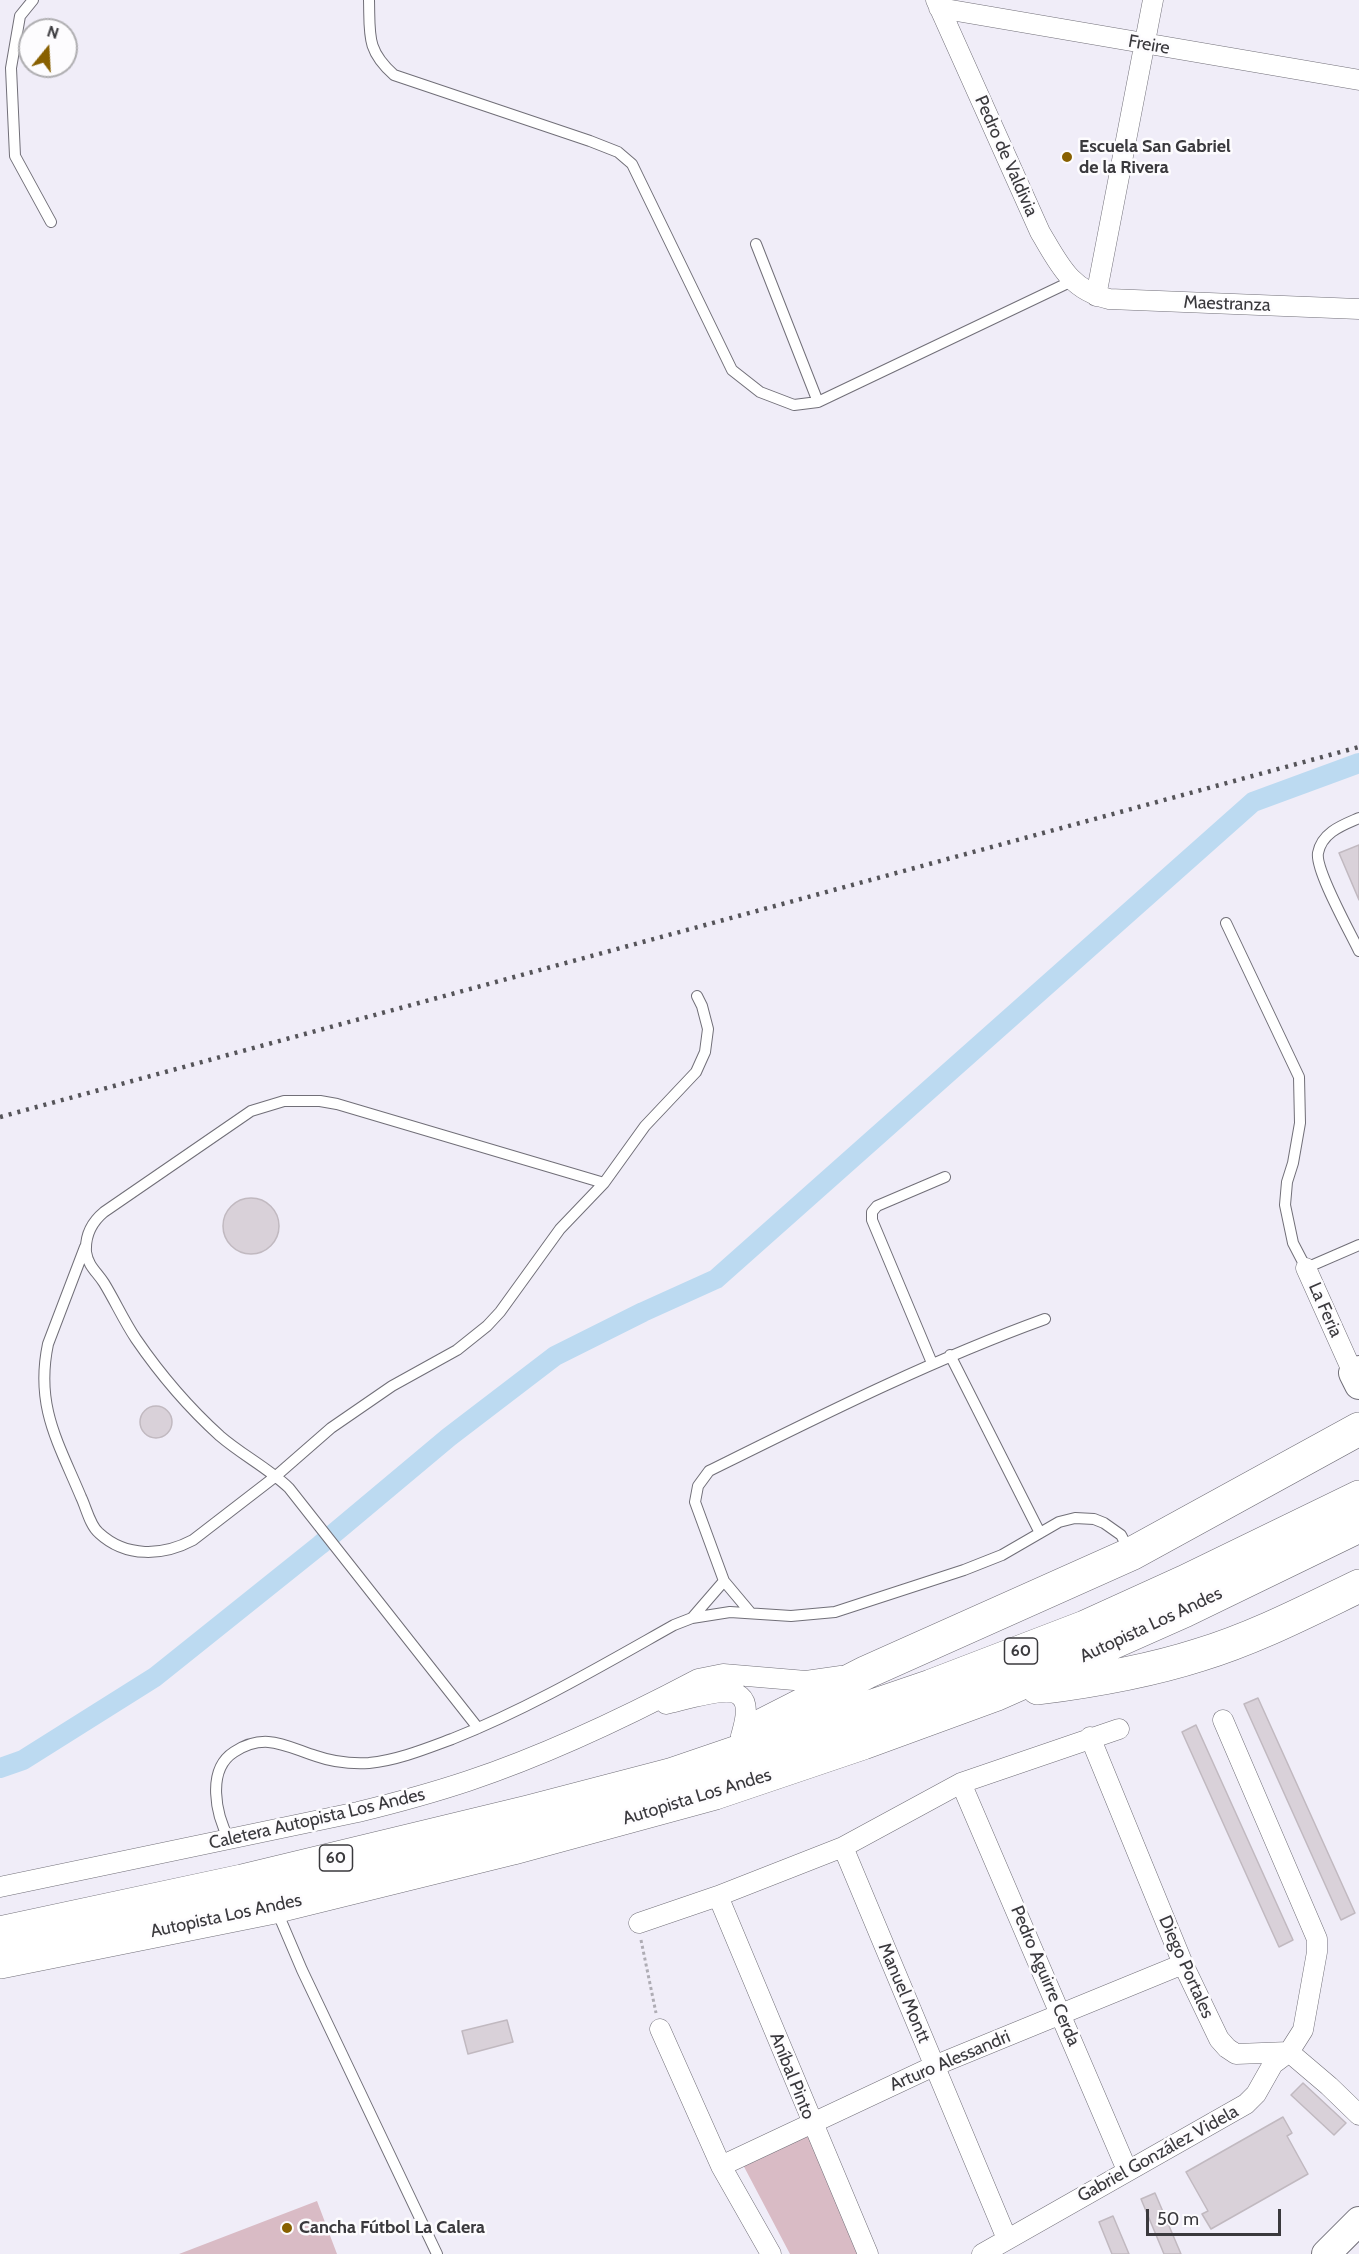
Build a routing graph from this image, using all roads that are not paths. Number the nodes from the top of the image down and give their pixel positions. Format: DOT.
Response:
graph roads {
  1 [pos="33,0"];
  2 [pos="369,0"];
  3 [pos="1153,0"];
  4 [pos="937,4"];
  5 [pos="1145,45"];
  6 [pos="1359,80"];
  7 [pos="51,222"];
  8 [pos="756,244"];
  9 [pos="1072,280"];
  10 [pos="1096,296"];
  11 [pos="1359,309"];
  12 [pos="818,402"];
  13 [pos="1359,818"];
  14 [pos="1226,922"];
  15 [pos="1359,951"];
  16 [pos="697,996"];
  17 [pos="945,1177"];
  18 [pos="604,1183"];
  19 [pos="86,1244"];
  20 [pos="1359,1245"];
  21 [pos="1306,1268"];
  22 [pos="1045,1319"];
  23 [pos="950,1355"];
  24 [pos="932,1363"];
  25 [pos="1357,1376"];
  26 [pos="1359,1429"];
  27 [pos="276,1476"];
  28 [pos="1359,1497"];
  29 [pos="1359,1526"];
  30 [pos="1040,1533"];
  31 [pos="1131,1554"];
  32 [pos="724,1581"];
  33 [pos="1359,1586"];
  34 [pos="750,1612"];
  35 [pos="692,1618"];
  36 [pos="867,1672"];
  37 [pos="997,1694"];
  38 [pos="623,1715"];
  39 [pos="1223,1720"];
  40 [pos="478,1728"];
  41 [pos="1119,1729"];
  42 [pos="741,1736"];
  43 [pos="1090,1737"];
  44 [pos="670,1775"];
  45 [pos="962,1783"];
  46 [pos="229,1839"];
  47 [pos="843,1847"];
  48 [pos="0,1887"];
  49 [pos="718,1896"];
  50 [pos="274,1907"];
  51 [pos="639,1923"];
  52 [pos="0,1933"];
  53 [pos="0,1962"];
  54 [pos="1183,1964"];
  55 [pos="1062,2014"];
  56 [pos="660,2029"];
  57 [pos="1289,2052"];
  58 [pos="934,2066"];
  59 [pos="1359,2115"];
  60 [pos="812,2123"];
  61 [pos="721,2166"];
  62 [pos="1127,2170"];
  63 [pos="1359,2221"];
  64 [pos="1007,2239"];
  65 [pos="437,2254"];
  66 [pos="771,2254"];
  67 [pos="868,2254"];
  68 [pos="982,2254"];
  69 [pos="1326,2254"];
  1 -- 7 [label="lane"];
  2 -- 12 [label="lane"];
  3 -- 5 [label="street"];
  4 -- 5 [label="street, Freire"];
  4 -- 9 [label="street, Pedro de Valdivia"];
  5 -- 6 [label="street, Freire"];
  5 -- 10 [label="street"];
  8 -- 12 [label="lane"];
  9 -- 10 [label="street, Pedro de Valdivia"];
  9 -- 12 [label="lane"];
  10 -- 11 [label="street, Maestranza"];
  13 -- 15 [label="lane"];
  14 -- 21 [label="lane"];
  16 -- 18 [label="lane"];
  17 -- 24 [label="lane"];
  18 -- 19 [label="lane"];
  18 -- 27 [label="lane"];
  19 -- 27 [label="lane"];
  19 -- 27 [label="lane"];
  20 -- 21 [label="lane"];
  21 -- 25 [label="street, La Feria"];
  22 -- 23 [label="lane"];
  23 -- 24 [label="lane"];
  23 -- 30 [label="lane"];
  24 -- 32 [label="lane"];
  26 -- 31 [label="highway"];
  27 -- 40 [label="lane"];
  28 -- 44 [label="highway, Autopista Los Andes / 60"];
  29 -- 37 [label="highway, Autopista Los Andes / 60"];
  30 -- 31 [label="lane"];
  30 -- 34 [label="lane"];
  31 -- 36 [label="highway"];
  32 -- 34 [label="lane"];
  32 -- 35 [label="lane"];
  33 -- 37 [label="highway"];
  34 -- 35 [label="lane"];
  35 -- 40 [label="lane"];
  36 -- 38 [label="street, Caletera Autopista Los Andes"];
  36 -- 42 [label="highway"];
  37 -- 50 [label="highway, Autopista Los Andes / 60"];
  38 -- 42 [label="street, Caletera Autopista Los Andes"];
  38 -- 46 [label="street, Caletera Autopista Los Andes"];
  39 -- 57 [label="street, Gabriel González Videla"];
  40 -- 46 [label="lane"];
  41 -- 43 [label="street"];
  42 -- 44 [label="highway"];
  43 -- 45 [label="street"];
  43 -- 54 [label="street, Diego Portales"];
  44 -- 52 [label="highway, Autopista Los Andes / 60"];
  45 -- 47 [label="street"];
  45 -- 55 [label="street, Pedro Aguirre Cerda"];
  46 -- 48 [label="street, Caletera Autopista Los Andes"];
  47 -- 49 [label="street"];
  47 -- 58 [label="street, Manuel Montt"];
  49 -- 51 [label="street"];
  49 -- 60 [label="street, Aníbal Pinto"];
  50 -- 53 [label="highway, Autopista Los Andes / 60"];
  50 -- 65 [label="lane"];
  54 -- 55 [label="street, Arturo Alessandri"];
  54 -- 57 [label="street, Diego Portales"];
  55 -- 58 [label="street, Arturo Alessandri"];
  55 -- 62 [label="street, Pedro Aguirre Cerda"];
  56 -- 61 [label="street"];
  57 -- 59 [label="street"];
  57 -- 62 [label="street, Gabriel González Videla"];
  58 -- 60 [label="street, Arturo Alessandri"];
  58 -- 64 [label="street, Manuel Montt"];
  60 -- 61 [label="street, Arturo Alessandri"];
  60 -- 67 [label="street, Aníbal Pinto"];
  61 -- 66 [label="street"];
  62 -- 64 [label="street, Gabriel González Videla"];
  63 -- 69 [label="main road"];
  64 -- 68 [label="street, Gabriel González Videla"];
}
